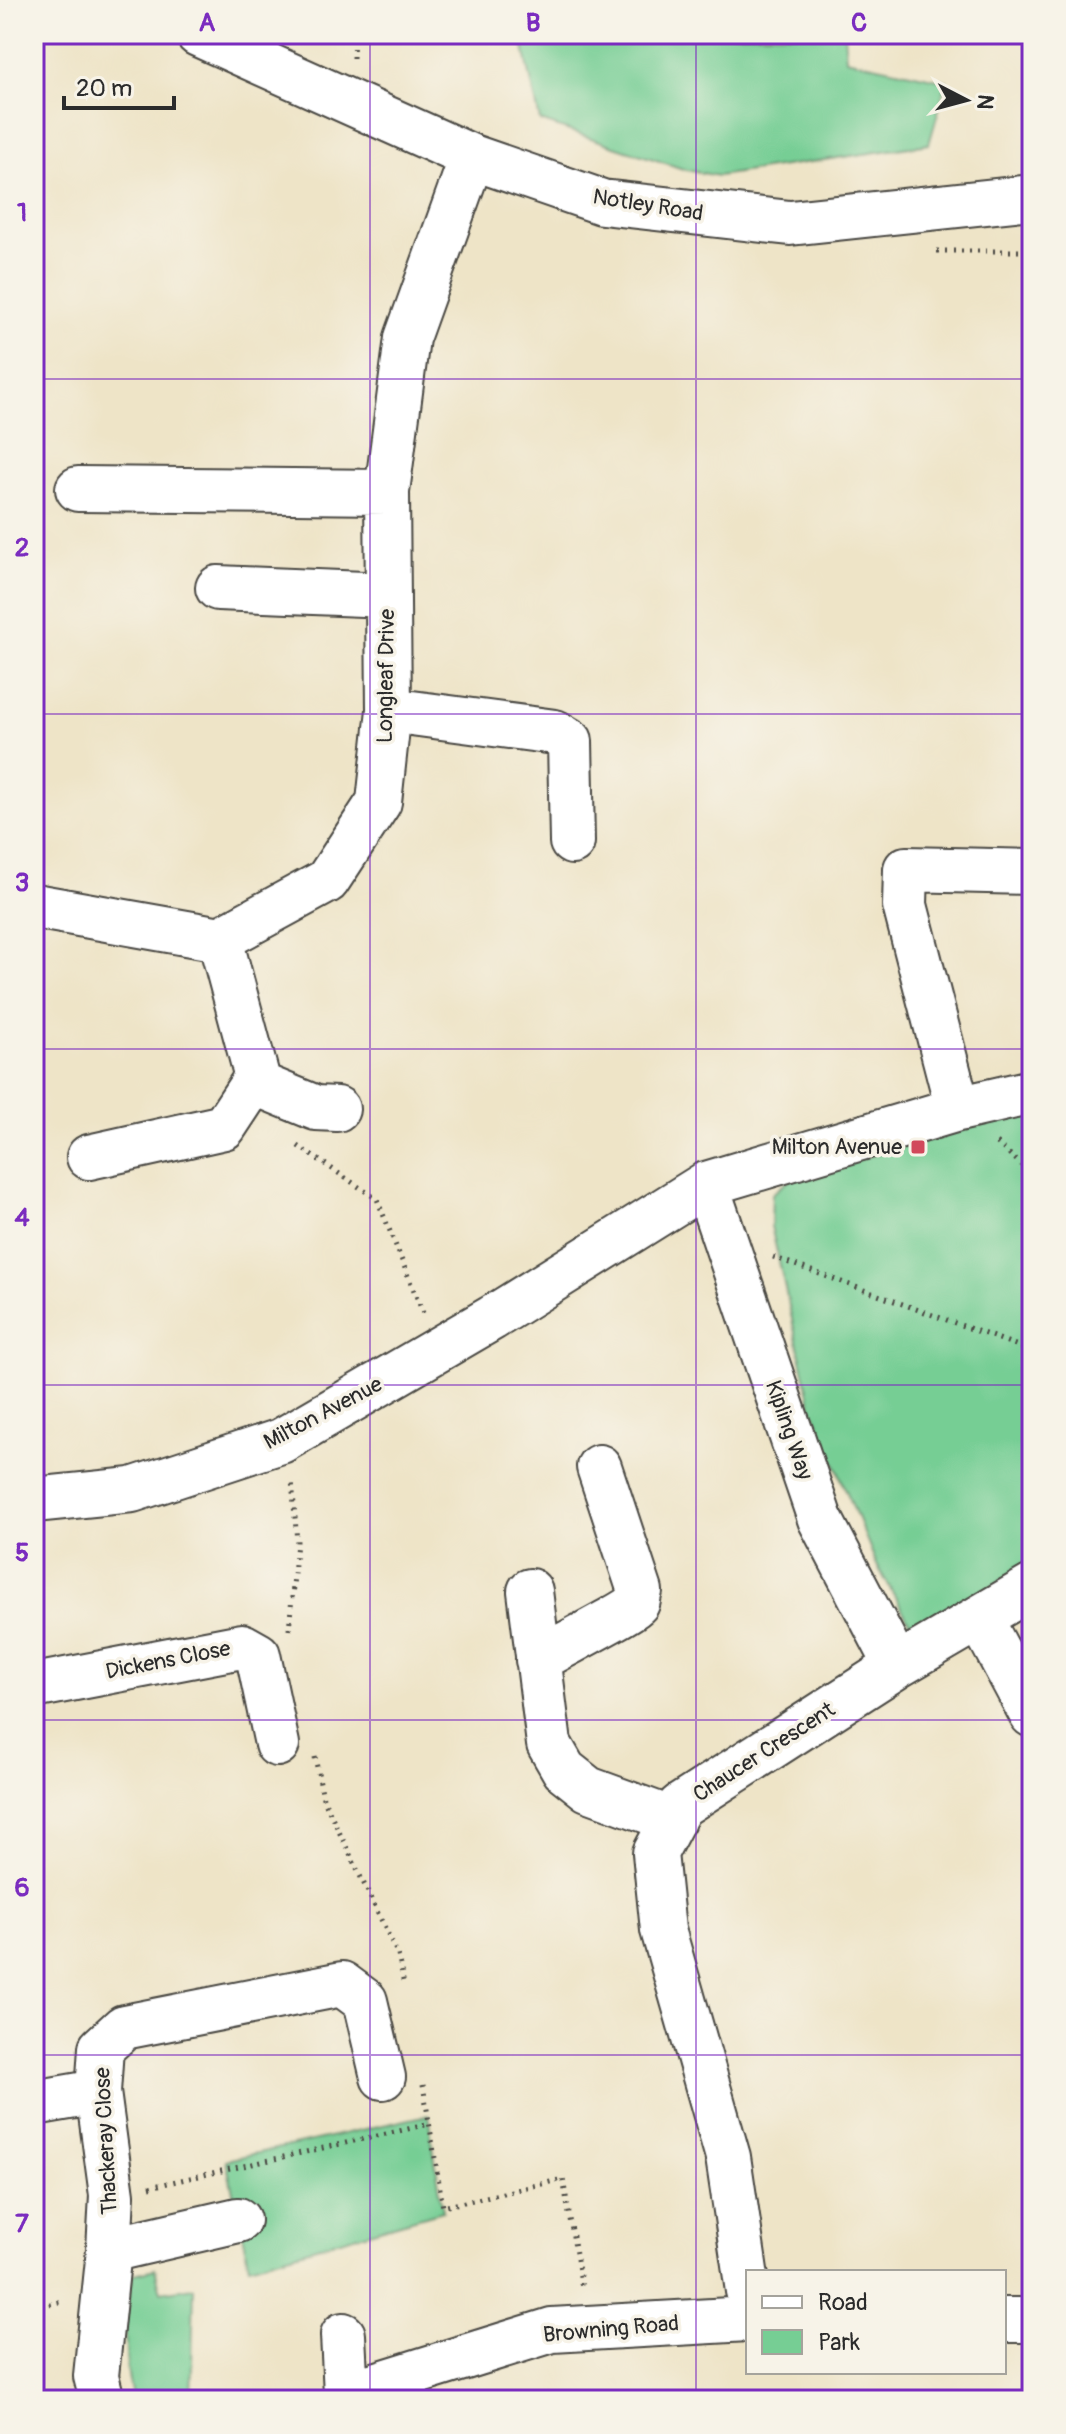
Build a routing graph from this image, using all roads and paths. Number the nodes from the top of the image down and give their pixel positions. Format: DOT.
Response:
graph roads {
  1 [pos="198,34"];
  2 [pos="472,157"];
  3 [pos="1032,197"];
  4 [pos="78,489"];
  5 [pos="387,492"];
  6 [pos="218,588"];
  7 [pos="388,595"];
  8 [pos="389,710"];
  9 [pos="572,842"];
  10 [pos="1032,872"];
  11 [pos="34,906"];
  12 [pos="220,939"];
  13 [pos="253,1082"];
  14 [pos="1032,1092"];
  15 [pos="337,1109"];
  16 [pos="958,1109"];
  17 [pos="288,1140"];
  18 [pos="89,1157"];
  19 [pos="706,1184"];
  20 [pos="725,1239"];
  21 [pos="437,1350"];
  22 [pos="1032,1351"];
  23 [pos="281,1441"];
  24 [pos="599,1467"];
  25 [pos="34,1500"];
  26 [pos="1032,1587"];
  27 [pos="530,1591"];
  28 [pos="980,1618"];
  29 [pos="292,1641"];
  30 [pos="538,1660"];
  31 [pos="897,1666"];
  32 [pos="34,1686"];
  33 [pos="1032,1715"];
  34 [pos="295,1748"];
  35 [pos="673,1820"];
  36 [pos="407,1999"];
  37 [pos="402,2074"];
  38 [pos="98,2092"];
  39 [pos="34,2103"];
  40 [pos="430,2124"];
  41 [pos="112,2195"];
  42 [pos="238,2220"];
  43 [pos="109,2250"];
  44 [pos="746,2278"];
  45 [pos="746,2319"];
  46 [pos="1006,2320"];
  47 [pos="1032,2320"];
  48 [pos="590,2328"];
  49 [pos="343,2335"];
  50 [pos="346,2397"];
  51 [pos="102,2400"];
  1 -- 2 [label="street, Notley Road"];
  2 -- 3 [label="street, Notley Road"];
  2 -- 5 [label="street, Longleaf Drive"];
  4 -- 5 [label="street"];
  5 -- 7 [label="street, Longleaf Drive"];
  6 -- 7 [label="street"];
  7 -- 8 [label="street, Longleaf Drive"];
  8 -- 9 [label="street"];
  8 -- 12 [label="street, Longleaf Drive"];
  10 -- 16 [label="street"];
  11 -- 12 [label="street"];
  12 -- 13 [label="street"];
  13 -- 15 [label="street"];
  13 -- 18 [label="street"];
  14 -- 16 [label="street, Milton Avenue"];
  16 -- 19 [label="street, Milton Avenue"];
  17 -- 21 [label="path"];
  19 -- 20 [label="street, Kipling Way"];
  19 -- 21 [label="street, Milton Avenue"];
  20 -- 22 [label="path"];
  20 -- 31 [label="street, Kipling Way"];
  21 -- 23 [label="street, Milton Avenue"];
  23 -- 25 [label="street, Milton Avenue"];
  23 -- 29 [label="path"];
  24 -- 30 [label="street"];
  26 -- 28 [label="street, Chaucer Crescent"];
  27 -- 30 [label="street"];
  28 -- 31 [label="street, Chaucer Crescent"];
  28 -- 33 [label="street"];
  30 -- 35 [label="street"];
  31 -- 35 [label="street, Chaucer Crescent"];
  32 -- 34 [label="street, Dickens Close"];
  34 -- 36 [label="path"];
  35 -- 44 [label="street, Chaucer Crescent"];
  37 -- 38 [label="street, Thackeray Close"];
  37 -- 40 [label="path"];
  38 -- 39 [label="street"];
  38 -- 41 [label="street, Thackeray Close"];
  40 -- 41 [label="path"];
  40 -- 48 [label="path"];
  41 -- 43 [label="street, Thackeray Close"];
  42 -- 43 [label="street"];
  43 -- 51 [label="street, Thackeray Close"];
  45 -- 48 [label="street, Browning Road"];
  46 -- 47 [label="street"];
  48 -- 50 [label="street, Browning Road"];
  49 -- 50 [label="street"];
}
